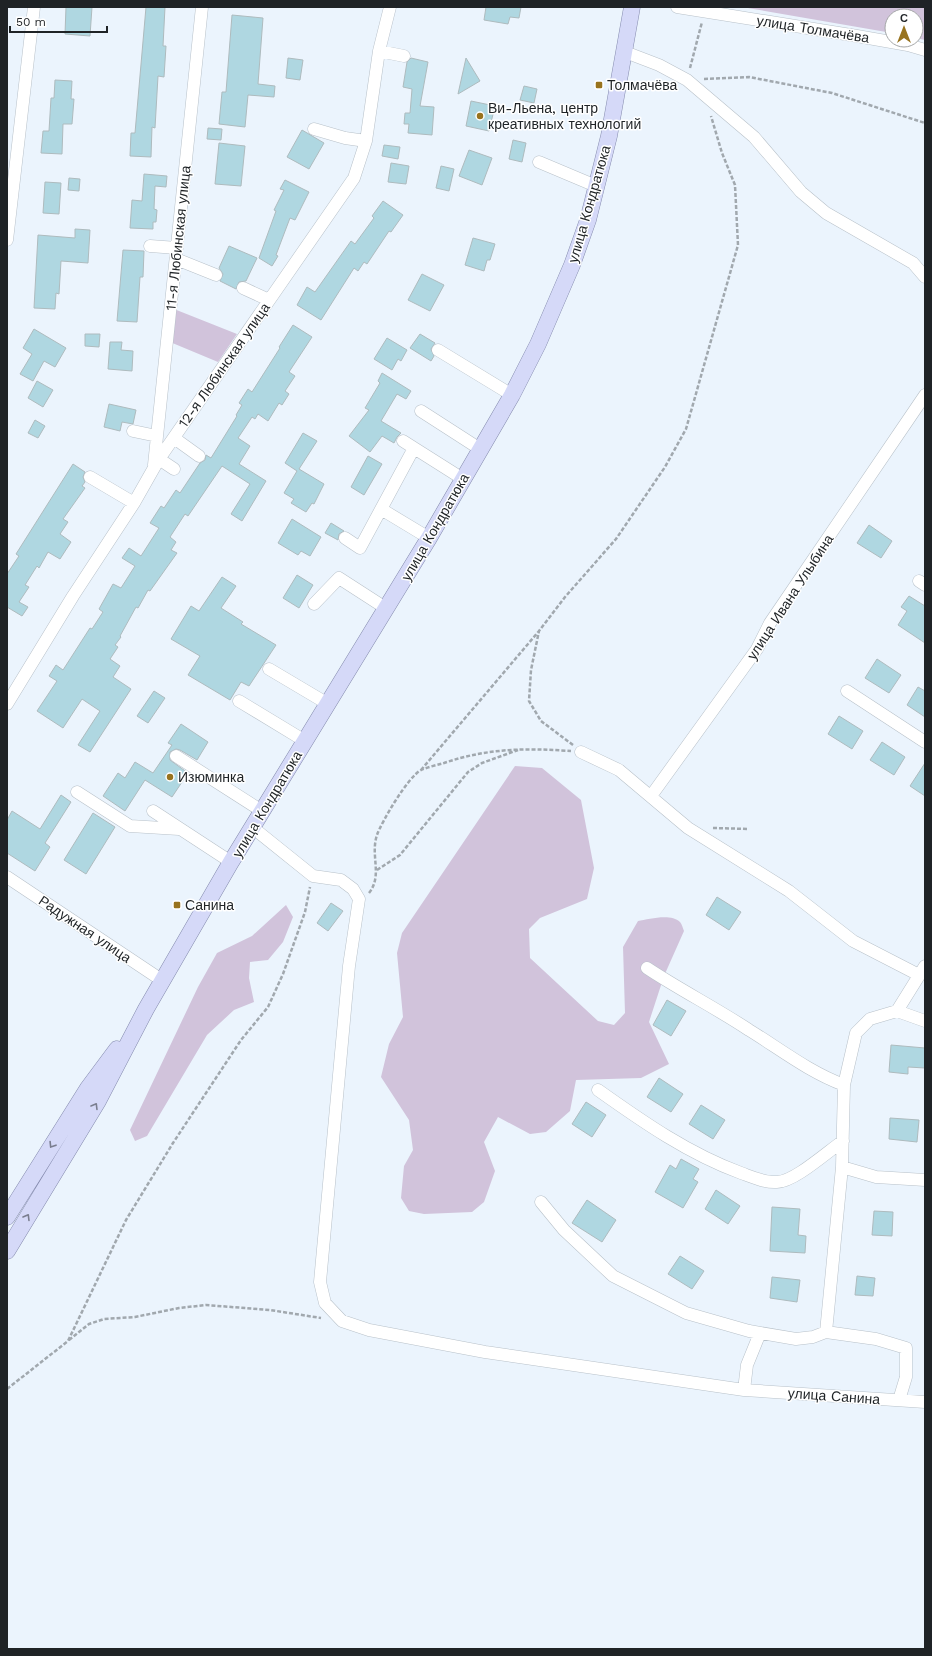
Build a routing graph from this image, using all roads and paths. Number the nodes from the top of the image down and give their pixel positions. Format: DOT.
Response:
graph roads {
  1 [pos="34,7"];
  2 [pos="202,7"];
  3 [pos="390,7"];
  4 [pos="632,7"];
  5 [pos="677,7"];
  6 [pos="705,13"];
  7 [pos="925,50"];
  8 [pos="379,51"];
  9 [pos="625,52"];
  10 [pos="404,56"];
  11 [pos="687,80"];
  12 [pos="705,95"];
  13 [pos="925,123"];
  14 [pos="314,129"];
  15 [pos="366,141"];
  16 [pos="539,162"];
  17 [pos="596,186"];
  18 [pos="7,240"];
  19 [pos="150,246"];
  20 [pos="176,254"];
  21 [pos="216,275"];
  22 [pos="925,277"];
  23 [pos="243,288"];
  24 [pos="269,300"];
  25 [pos="438,350"];
  26 [pos="512,395"];
  27 [pos="925,395"];
  28 [pos="421,411"];
  29 [pos="133,431"];
  30 [pos="157,436"];
  31 [pos="174,438"];
  32 [pos="403,441"];
  33 [pos="414,448"];
  34 [pos="480,449"];
  35 [pos="199,456"];
  36 [pos="156,464"];
  37 [pos="174,469"];
  38 [pos="90,477"];
  39 [pos="463,480"];
  40 [pos="134,503"];
  41 [pos="381,509"];
  42 [pos="345,538"];
  43 [pos="429,538"];
  44 [pos="314,604"];
  45 [pos="387,608"];
  46 [pos="539,631"];
  47 [pos="269,669"];
  48 [pos="848,691"];
  49 [pos="239,701"];
  50 [pos="7,704"];
  51 [pos="328,704"];
  52 [pos="305,741"];
  53 [pos="925,742"];
  54 [pos="524,748"];
  55 [pos="581,752"];
  56 [pos="176,756"];
  57 [pos="420,771"];
  58 [pos="78,792"];
  59 [pos="651,796"];
  60 [pos="153,811"];
  61 [pos="262,811"];
  62 [pos="252,827"];
  63 [pos="179,828"];
  64 [pos="711,828"];
  65 [pos="749,829"];
  66 [pos="231,862"];
  67 [pos="378,870"];
  68 [pos="313,876"];
  69 [pos="7,877"];
  70 [pos="359,899"];
  71 [pos="647,968"];
  72 [pos="922,970"];
  73 [pos="163,981"];
  74 [pos="146,1009"];
  75 [pos="897,1011"];
  76 [pos="925,1021"];
  77 [pos="844,1085"];
  78 [pos="598,1090"];
  79 [pos="842,1141"];
  80 [pos="842,1167"];
  81 [pos="925,1180"];
  82 [pos="541,1202"];
  83 [pos="7,1217"];
  84 [pos="7,1250"];
  85 [pos="342,1321"];
  86 [pos="826,1332"];
  87 [pos="760,1333"];
  88 [pos="68,1341"];
  89 [pos="7,1389"];
  90 [pos="744,1390"];
  91 [pos="899,1400"];
  92 [pos="925,1402"];
  1 -- 18 [label="street"];
  2 -- 20 [label="street, 11-я Любинская улица"];
  3 -- 8 [label="street, 12-я Любинская улица"];
  4 -- 9 [label="main road, улица Кондратюка"];
  5 -- 6 [label="street, улица Толмачёва"];
  6 -- 7 [label="street, улица Толмачёва"];
  6 -- 11 [label="path"];
  8 -- 10 [label="street"];
  8 -- 15 [label="street, 12-я Любинская улица"];
  9 -- 11 [label="street"];
  9 -- 17 [label="main road, улица Кондратюка"];
  11 -- 12 [label="street"];
  11 -- 13 [label="path"];
  12 -- 22 [label="street"];
  12 -- 46 [label="path"];
  14 -- 15 [label="street"];
  15 -- 24 [label="street, 12-я Любинская улица"];
  16 -- 17 [label="street"];
  17 -- 26 [label="main road, улица Кондратюка"];
  19 -- 20 [label="street"];
  20 -- 21 [label="street"];
  20 -- 30 [label="street, 11-я Любинская улица"];
  23 -- 24 [label="street"];
  24 -- 31 [label="street, 12-я Любинская улица"];
  25 -- 26 [label="street"];
  26 -- 34 [label="main road, улица Кондратюка"];
  27 -- 59 [label="street, улица Ивана Улыбина"];
  28 -- 34 [label="street"];
  29 -- 30 [label="street"];
  30 -- 36 [label="street, 11-я Любинская улица"];
  31 -- 35 [label="street"];
  31 -- 36 [label="street, 12-я Любинская улица"];
  32 -- 33 [label="street"];
  33 -- 39 [label="street"];
  33 -- 41 [label="street"];
  34 -- 39 [label="main road, улица Кондратюка"];
  36 -- 37 [label="street"];
  36 -- 40 [label="street, 12-я Любинская улица"];
  38 -- 40 [label="street"];
  39 -- 43 [label="main road, улица Кондратюка"];
  40 -- 50 [label="street, 12-я Любинская улица"];
  41 -- 42 [label="street"];
  41 -- 43 [label="street"];
  43 -- 45 [label="main road, улица Кондратюка"];
  44 -- 45 [label="street"];
  45 -- 51 [label="main road, улица Кондратюка"];
  46 -- 55 [label="path"];
  46 -- 57 [label="path"];
  47 -- 51 [label="street"];
  48 -- 53 [label="street"];
  49 -- 52 [label="street"];
  51 -- 52 [label="main road, улица Кондратюка"];
  52 -- 61 [label="main road, улица Кондратюка"];
  54 -- 55 [label="path"];
  54 -- 57 [label="path"];
  54 -- 67 [label="path"];
  55 -- 59 [label="street"];
  56 -- 61 [label="street"];
  57 -- 67 [label="path"];
  58 -- 63 [label="street"];
  59 -- 72 [label="street"];
  60 -- 63 [label="street"];
  61 -- 62 [label="main road, улица Кондратюка"];
  62 -- 66 [label="main road, улица Кондратюка"];
  62 -- 68 [label="street"];
  63 -- 66 [label="street"];
  64 -- 65 [label="path"];
  66 -- 73 [label="main road, улица Кондратюка"];
  67 -- 70 [label="path"];
  68 -- 70 [label="street"];
  68 -- 88 [label="path"];
  69 -- 73 [label="street, Радужная улица"];
  70 -- 85 [label="street"];
  71 -- 77 [label="street"];
  72 -- 75 [label="street"];
  73 -- 74 [label="main road, улица Кондратюка"];
  74 -- 83 [label="main road, one-way"];
  84 -- 74 [label="main road, one-way"];
  75 -- 76 [label="street"];
  75 -- 77 [label="street"];
  77 -- 79 [label="street"];
  78 -- 79 [label="street"];
  79 -- 80 [label="street"];
  80 -- 81 [label="street"];
  80 -- 86 [label="street"];
  82 -- 87 [label="street"];
  85 -- 88 [label="path"];
  85 -- 90 [label="street, улица Санина"];
  86 -- 87 [label="street"];
  86 -- 91 [label="street"];
  87 -- 90 [label="street"];
  88 -- 89 [label="path"];
  90 -- 91 [label="street, улица Санина"];
  91 -- 92 [label="street, улица Санина"];
}
